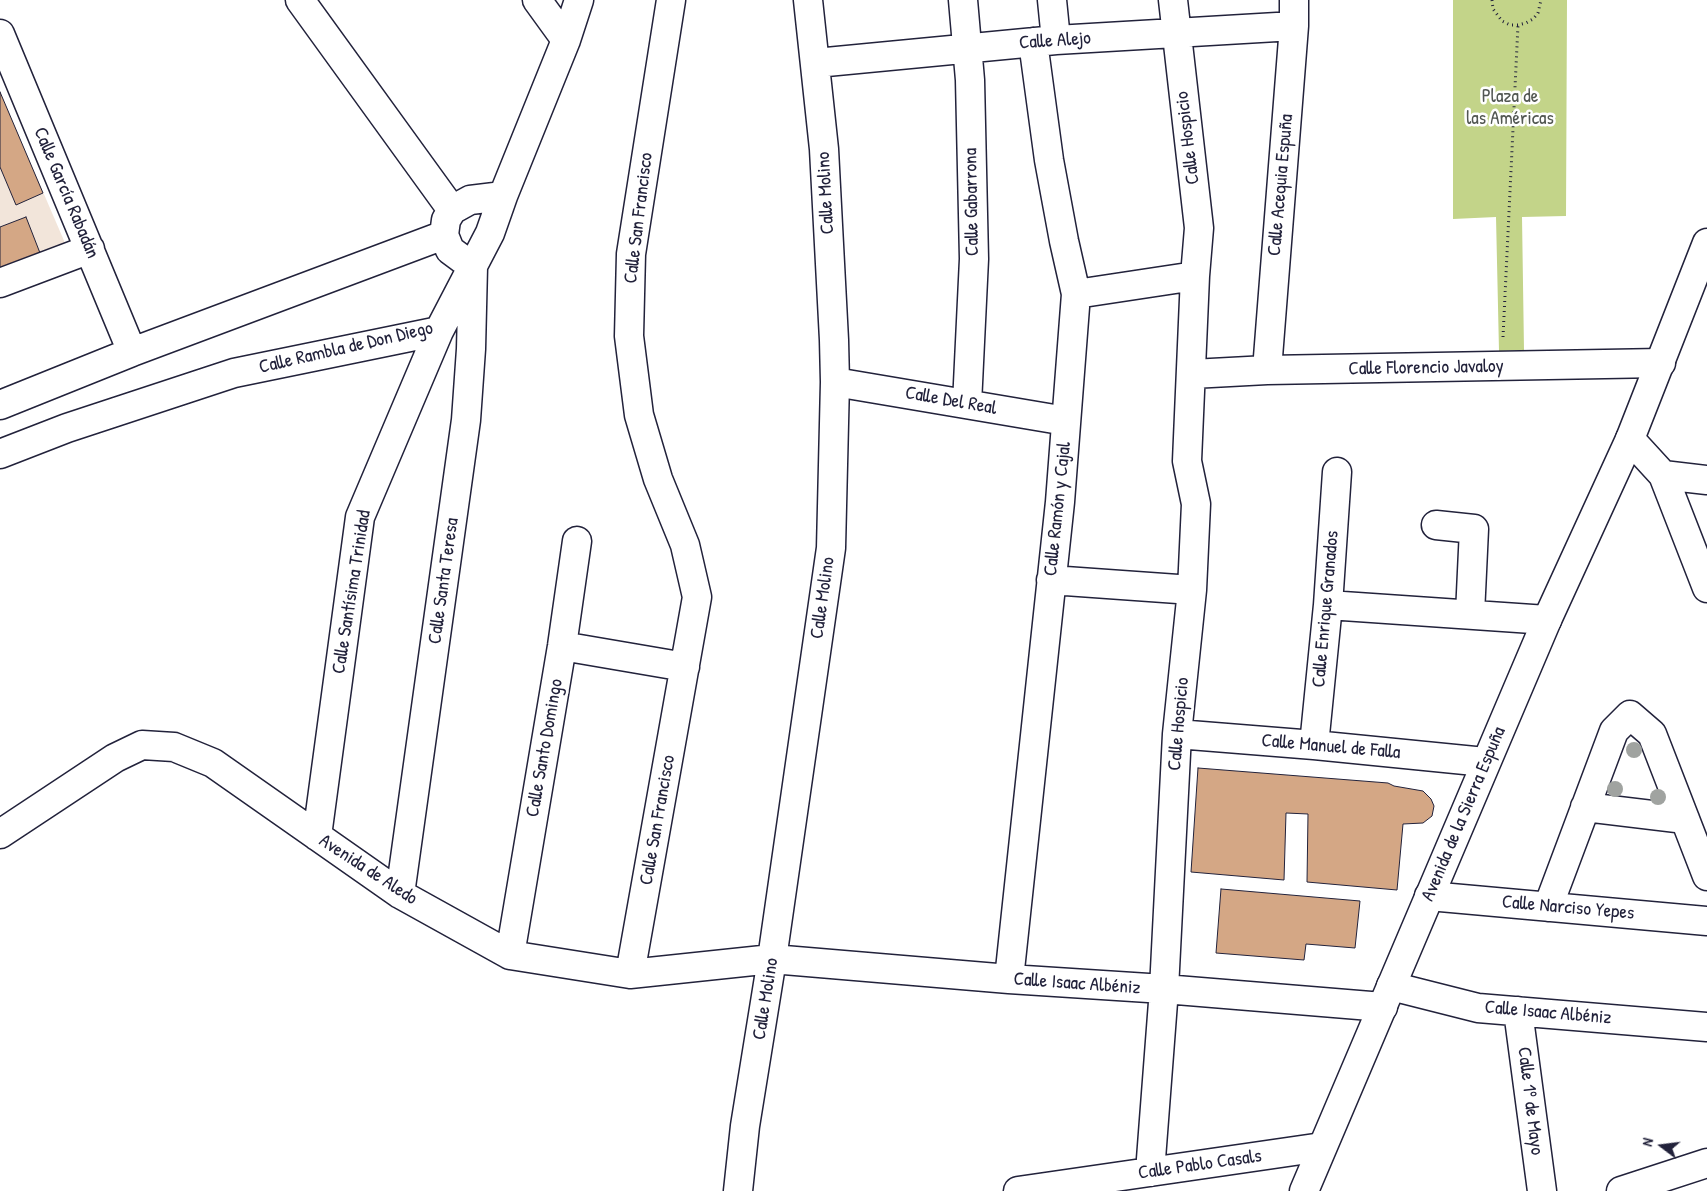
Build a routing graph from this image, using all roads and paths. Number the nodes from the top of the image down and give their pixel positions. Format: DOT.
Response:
graph roads {
  1 [pos="300,0"];
  2 [pos="536,0"];
  3 [pos="579,0"];
  4 [pos="671,0"];
  5 [pos="808,0"];
  6 [pos="963,0"];
  7 [pos="1052,0"];
  8 [pos="1173,0"];
  9 [pos="1492,0"];
  10 [pos="1540,0"];
  11 [pos="1294,13"];
  12 [pos="1518,25"];
  13 [pos="1176,33"];
  14 [pos="0,34"];
  15 [pos="566,40"];
  16 [pos="1045,41"];
  17 [pos="968,48"];
  18 [pos="816,63"];
  19 [pos="503,196"];
  20 [pos="448,223"];
  21 [pos="1707,243"];
  22 [pos="90,249"];
  23 [pos="473,267"];
  24 [pos="1702,268"];
  25 [pos="1195,276"];
  26 [pos="0,283"];
  27 [pos="1076,294"];
  28 [pos="439,331"];
  29 [pos="132,352"];
  30 [pos="1661,363"];
  31 [pos="1502,366"];
  32 [pos="1266,370"];
  33 [pos="1192,374"];
  34 [pos="835,382"];
  35 [pos="967,404"];
  36 [pos="0,405"];
  37 [pos="1066,421"];
  38 [pos="1630,439"];
  39 [pos="0,454"];
  40 [pos="1337,472"];
  41 [pos="1663,475"];
  42 [pos="1707,480"];
  43 [pos="1436,525"];
  44 [pos="577,541"];
  45 [pos="1051,580"];
  46 [pos="1707,588"];
  47 [pos="1192,590"];
  48 [pos="1328,605"];
  49 [pos="1470,614"];
  50 [pos="1547,620"];
  51 [pos="562,646"];
  52 [pos="685,667"];
  53 [pos="1177,734"];
  54 [pos="1314,744"];
  55 [pos="1485,762"];
  56 [pos="1585,807"];
  57 [pos="1685,819"];
  58 [pos="0,834"];
  59 [pos="317,836"];
  60 [pos="1707,876"];
  61 [pos="400,894"];
  62 [pos="1429,896"];
  63 [pos="1548,907"];
  64 [pos="1707,921"];
  65 [pos="510,955"];
  66 [pos="772,959"];
  67 [pos="630,974"];
  68 [pos="1010,979"];
  69 [pos="1164,989"];
  70 [pos="1387,996"];
  71 [pos="1518,1011"];
  72 [pos="1707,1027"];
  73 [pos="1322,1147"];
  74 [pos="1707,1163"];
  75 [pos="1150,1172"];
  76 [pos="738,1191"];
  77 [pos="1018,1191"];
  78 [pos="1304,1191"];
  79 [pos="1542,1191"];
  80 [pos="1621,1191"];
  1 -- 20 [label="street"];
  2 -- 15 [label="street"];
  3 -- 15 [label="street, Calle Rambla de Don Diego"];
  4 -- 52 [label="street, Calle San Francisco"];
  5 -- 18 [label="street, Calle Molino"];
  6 -- 17 [label="street, Calle Gabarrona"];
  7 -- 16 [label="street, Calle Ramón y Cajal"];
  8 -- 13 [label="street, Calle Hospicio"];
  9 -- 12 [label="path"];
  10 -- 12 [label="path"];
  11 -- 13 [label="street, Calle Alejo"];
  11 -- 32 [label="street, Calle Acequia Espuña"];
  12 -- 31 [label="path"];
  13 -- 16 [label="street, Calle Alejo"];
  13 -- 25 [label="street, Calle Hospicio"];
  14 -- 22 [label="street, Calle García Rabadán"];
  15 -- 19 [label="street, Calle Rambla de Don Diego"];
  16 -- 17 [label="street, Calle Alejo"];
  16 -- 27 [label="street, Calle Ramón y Cajal"];
  17 -- 18 [label="street, Calle Alejo"];
  17 -- 35 [label="street, Calle Gabarrona"];
  18 -- 34 [label="street, Calle Molino"];
  19 -- 20 [label="street"];
  19 -- 23 [label="street, Calle Rambla de Don Diego"];
  20 -- 23 [label="street"];
  20 -- 29 [label="street"];
  21 -- 24 [label="street, Avenida de la Sierra Espuña"];
  22 -- 26 [label="street"];
  22 -- 29 [label="street, Calle García Rabadán"];
  23 -- 28 [label="street, Calle Rambla de Don Diego"];
  23 -- 61 [label="street, Calle Santa Teresa"];
  24 -- 30 [label="street, Avenida de la Sierra Espuña"];
  25 -- 27 [label="street"];
  25 -- 33 [label="street, Calle Hospicio"];
  27 -- 37 [label="street, Calle Ramón y Cajal"];
  28 -- 39 [label="street, Calle Rambla de Don Diego"];
  28 -- 59 [label="street, Calle Santísima Trinidad"];
  29 -- 36 [label="street"];
  30 -- 31 [label="street, Calle Florencio Javaloy"];
  30 -- 38 [label="street, Avenida de la Sierra Espuña"];
  31 -- 32 [label="street, Calle Florencio Javaloy"];
  32 -- 33 [label="street, Calle Florencio Javaloy"];
  33 -- 47 [label="street, Calle Hospicio"];
  34 -- 35 [label="street, Calle Del Real"];
  34 -- 66 [label="street, Calle Molino"];
  35 -- 37 [label="street, Calle Del Real"];
  37 -- 45 [label="street, Calle Ramón y Cajal"];
  38 -- 41 [label="street"];
  38 -- 50 [label="street, Avenida de la Sierra Espuña"];
  40 -- 48 [label="street, Calle Enrique Granados"];
  41 -- 42 [label="street"];
  41 -- 46 [label="street"];
  43 -- 49 [label="street"];
  44 -- 51 [label="street, Calle Santo Domingo"];
  45 -- 47 [label="street"];
  45 -- 68 [label="street, Calle Ramón y Cajal"];
  47 -- 53 [label="street, Calle Hospicio"];
  48 -- 49 [label="street"];
  48 -- 54 [label="street, Calle Enrique Granados"];
  49 -- 50 [label="street"];
  50 -- 55 [label="street, Avenida de la Sierra Espuña"];
  51 -- 52 [label="street"];
  51 -- 65 [label="street, Calle Santo Domingo"];
  52 -- 67 [label="street, Calle San Francisco"];
  53 -- 54 [label="street, Calle Manuel de Falla"];
  53 -- 69 [label="street, Calle Hospicio"];
  54 -- 55 [label="street, Calle Manuel de Falla"];
  55 -- 62 [label="street, Avenida de la Sierra Espuña"];
  56 -- 57 [label="street"];
  56 -- 57 [label="street"];
  56 -- 63 [label="street"];
  57 -- 60 [label="street"];
  58 -- 59 [label="street, Avenida de Aledo"];
  59 -- 61 [label="street, Avenida de Aledo"];
  61 -- 65 [label="street, Avenida de Aledo"];
  62 -- 63 [label="street, Calle Narciso Yepes"];
  62 -- 70 [label="street, Avenida de la Sierra Espuña"];
  63 -- 64 [label="street, Calle Narciso Yepes"];
  65 -- 67 [label="street, Avenida de Aledo"];
  66 -- 67 [label="street, Avenida de Aledo"];
  66 -- 68 [label="street, Calle Isaac Albéniz"];
  66 -- 76 [label="street, Calle Molino"];
  68 -- 69 [label="street, Calle Isaac Albéniz"];
  69 -- 70 [label="street, Calle Isaac Albéniz"];
  69 -- 75 [label="street, Calle Hospicio"];
  70 -- 71 [label="street, Calle Isaac Albéniz"];
  70 -- 73 [label="street, Avenida de la Sierra Espuña"];
  71 -- 72 [label="street, Calle Isaac Albéniz"];
  71 -- 79 [label="street, Calle 1º de Mayo"];
  73 -- 75 [label="street, Calle Pablo Casals"];
  73 -- 78 [label="street, Avenida de la Sierra Espuña"];
  74 -- 80 [label="street"];
  75 -- 77 [label="street, Calle Pablo Casals"];
}
